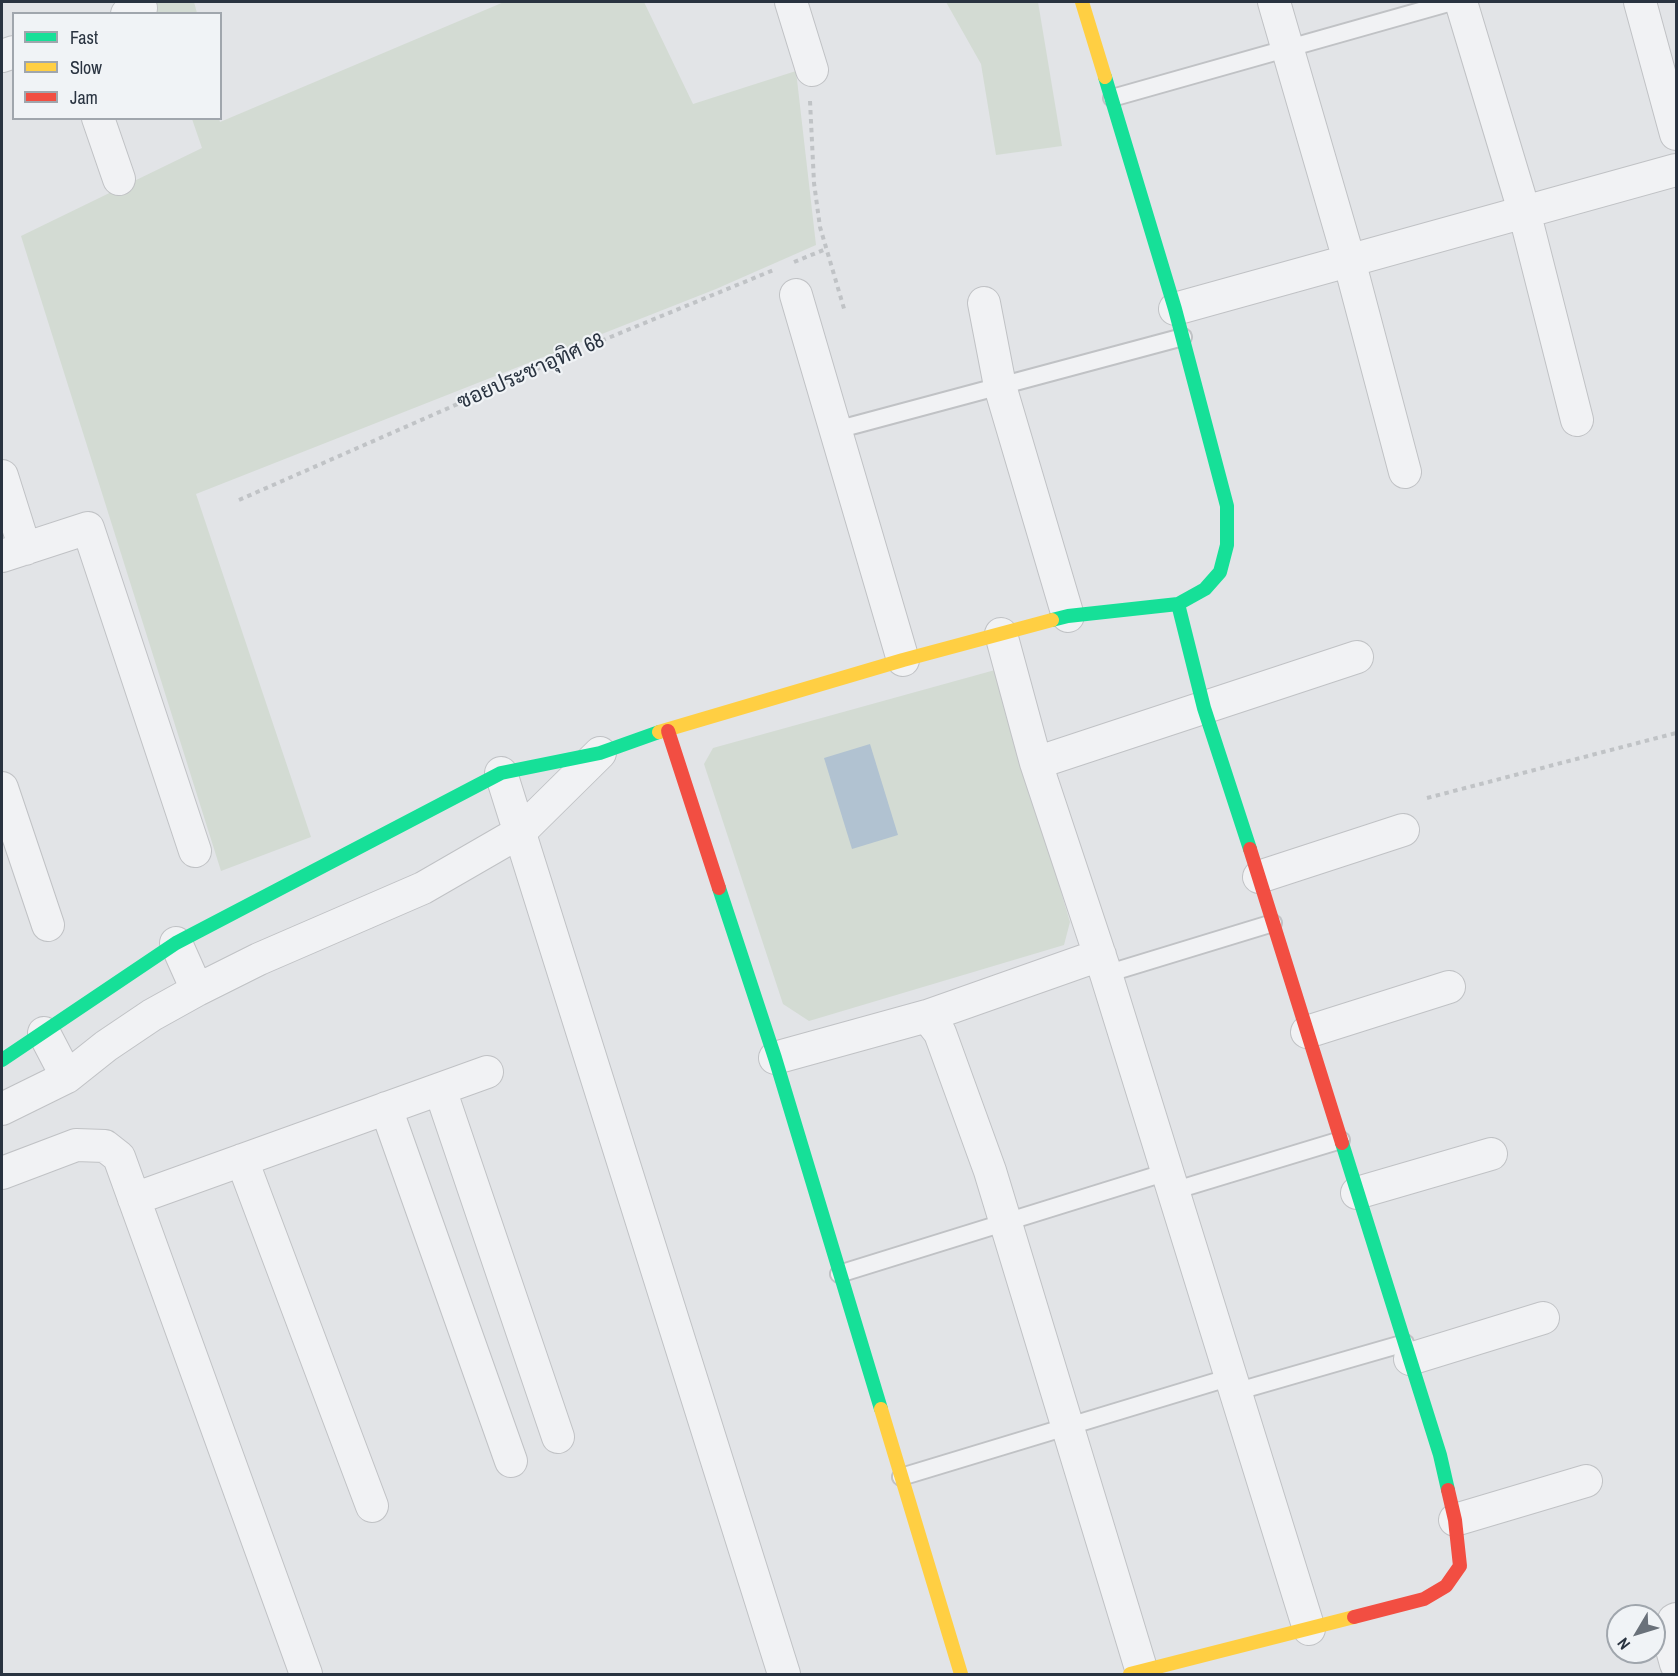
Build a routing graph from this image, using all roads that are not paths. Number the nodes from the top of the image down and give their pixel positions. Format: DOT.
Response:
graph roads {
  1 [pos="791,2"];
  2 [pos="1082,2"];
  3 [pos="1274,2"];
  4 [pos="1452,2"];
  5 [pos="1461,2"];
  6 [pos="1640,2"];
  7 [pos="1288,48"];
  8 [pos="812,70"];
  9 [pos="1112,98"];
  10 [pos="99,120"];
  11 [pos="1677,134"];
  12 [pos="1677,170"];
  13 [pos="119,179"];
  14 [pos="1524,211"];
  15 [pos="1349,260"];
  16 [pos="796,295"];
  17 [pos="984,303"];
  18 [pos="1179,323"];
  19 [pos="1000,386"];
  20 [pos="1577,420"];
  21 [pos="836,430"];
  22 [pos="1405,472"];
  23 [pos="2,476"];
  24 [pos="13,553"];
  25 [pos="1178,604"];
  26 [pos="1068,616"];
  27 [pos="1001,634"];
  28 [pos="1357,657"];
  29 [pos="903,660"];
  30 [pos="1204,708"];
  31 [pos="668,731"];
  32 [pos="600,753"];
  33 [pos="1036,763"];
  34 [pos="501,773"];
  35 [pos="2,788"];
  36 [pos="1403,830"];
  37 [pos="520,832"];
  38 [pos="195,851"];
  39 [pos="1259,877"];
  40 [pos="1273,923"];
  41 [pos="48,925"];
  42 [pos="176,943"];
  43 [pos="1103,965"];
  44 [pos="1449,987"];
  45 [pos="197,990"];
  46 [pos="927,1016"];
  47 [pos="1307,1032"];
  48 [pos="44,1033"];
  49 [pos="775,1058"];
  50 [pos="2,1060"];
  51 [pos="488,1072"];
  52 [pos="67,1077"];
  53 [pos="440,1089"];
  54 [pos="386,1108"];
  55 [pos="2,1109"];
  56 [pos="1341,1140"];
  57 [pos="1491,1154"];
  58 [pos="242,1160"];
  59 [pos="2,1173"];
  60 [pos="1170,1181"];
  61 [pos="1357,1193"];
  62 [pos="134,1199"];
  63 [pos="1005,1223"];
  64 [pos="839,1274"];
  65 [pos="1543,1318"];
  66 [pos="1407,1351"];
  67 [pos="1233,1384"];
  68 [pos="1067,1427"];
  69 [pos="558,1437"];
  70 [pos="511,1461"];
  71 [pos="901,1477"];
  72 [pos="1586,1481"];
  73 [pos="372,1506"];
  74 [pos="1455,1520"];
  75 [pos="1677,1619"];
  76 [pos="1309,1629"];
  77 [pos="1677,1664"];
  78 [pos="1136,1673"];
  79 [pos="306,1674"];
  80 [pos="784,1674"];
  81 [pos="962,1674"];
  1 -- 8 [label="street"];
  2 -- 9 [label="street"];
  3 -- 7 [label="street"];
  4 -- 7 [label="lane"];
  5 -- 14 [label="street"];
  6 -- 11 [label="street"];
  7 -- 9 [label="lane"];
  7 -- 15 [label="street"];
  9 -- 18 [label="street"];
  10 -- 13 [label="street"];
  12 -- 14 [label="street"];
  14 -- 15 [label="street"];
  14 -- 20 [label="street"];
  15 -- 18 [label="street"];
  15 -- 22 [label="street"];
  16 -- 21 [label="street"];
  17 -- 19 [label="street"];
  18 -- 19 [label="lane"];
  18 -- 25 [label="street"];
  19 -- 21 [label="lane"];
  19 -- 26 [label="street"];
  21 -- 29 [label="street"];
  23 -- 24 [label="street"];
  24 -- 38 [label="street"];
  25 -- 26 [label="street"];
  25 -- 30 [label="street"];
  26 -- 27 [label="street"];
  27 -- 29 [label="street"];
  27 -- 33 [label="street"];
  28 -- 30 [label="street"];
  29 -- 31 [label="street"];
  30 -- 33 [label="street"];
  30 -- 39 [label="street"];
  31 -- 32 [label="street"];
  31 -- 49 [label="street"];
  32 -- 34 [label="street"];
  32 -- 37 [label="street"];
  33 -- 43 [label="street"];
  34 -- 37 [label="street"];
  34 -- 42 [label="street"];
  35 -- 41 [label="street"];
  36 -- 39 [label="street"];
  37 -- 45 [label="street"];
  37 -- 80 [label="street"];
  39 -- 40 [label="street"];
  40 -- 43 [label="lane"];
  40 -- 47 [label="street"];
  42 -- 45 [label="street"];
  42 -- 48 [label="street"];
  43 -- 46 [label="street"];
  43 -- 60 [label="street"];
  44 -- 47 [label="street"];
  45 -- 52 [label="street"];
  46 -- 49 [label="street"];
  46 -- 63 [label="street"];
  47 -- 56 [label="street"];
  48 -- 50 [label="street"];
  48 -- 52 [label="street"];
  49 -- 64 [label="street"];
  51 -- 53 [label="street"];
  52 -- 55 [label="street"];
  53 -- 54 [label="street"];
  53 -- 69 [label="street"];
  54 -- 58 [label="street"];
  54 -- 70 [label="street"];
  56 -- 60 [label="lane"];
  56 -- 61 [label="street"];
  57 -- 61 [label="street"];
  58 -- 62 [label="street"];
  58 -- 73 [label="street"];
  59 -- 62 [label="street"];
  60 -- 63 [label="lane"];
  60 -- 67 [label="street"];
  61 -- 66 [label="street"];
  62 -- 79 [label="street"];
  63 -- 64 [label="lane"];
  63 -- 68 [label="street"];
  64 -- 71 [label="street"];
  65 -- 66 [label="street"];
  66 -- 67 [label="lane"];
  66 -- 74 [label="street"];
  67 -- 68 [label="lane"];
  67 -- 76 [label="street"];
  68 -- 71 [label="lane"];
  68 -- 78 [label="street"];
  71 -- 81 [label="street"];
  72 -- 74 [label="street"];
  74 -- 76 [label="street"];
  75 -- 77 [label="street"];
  76 -- 78 [label="street"];
}
